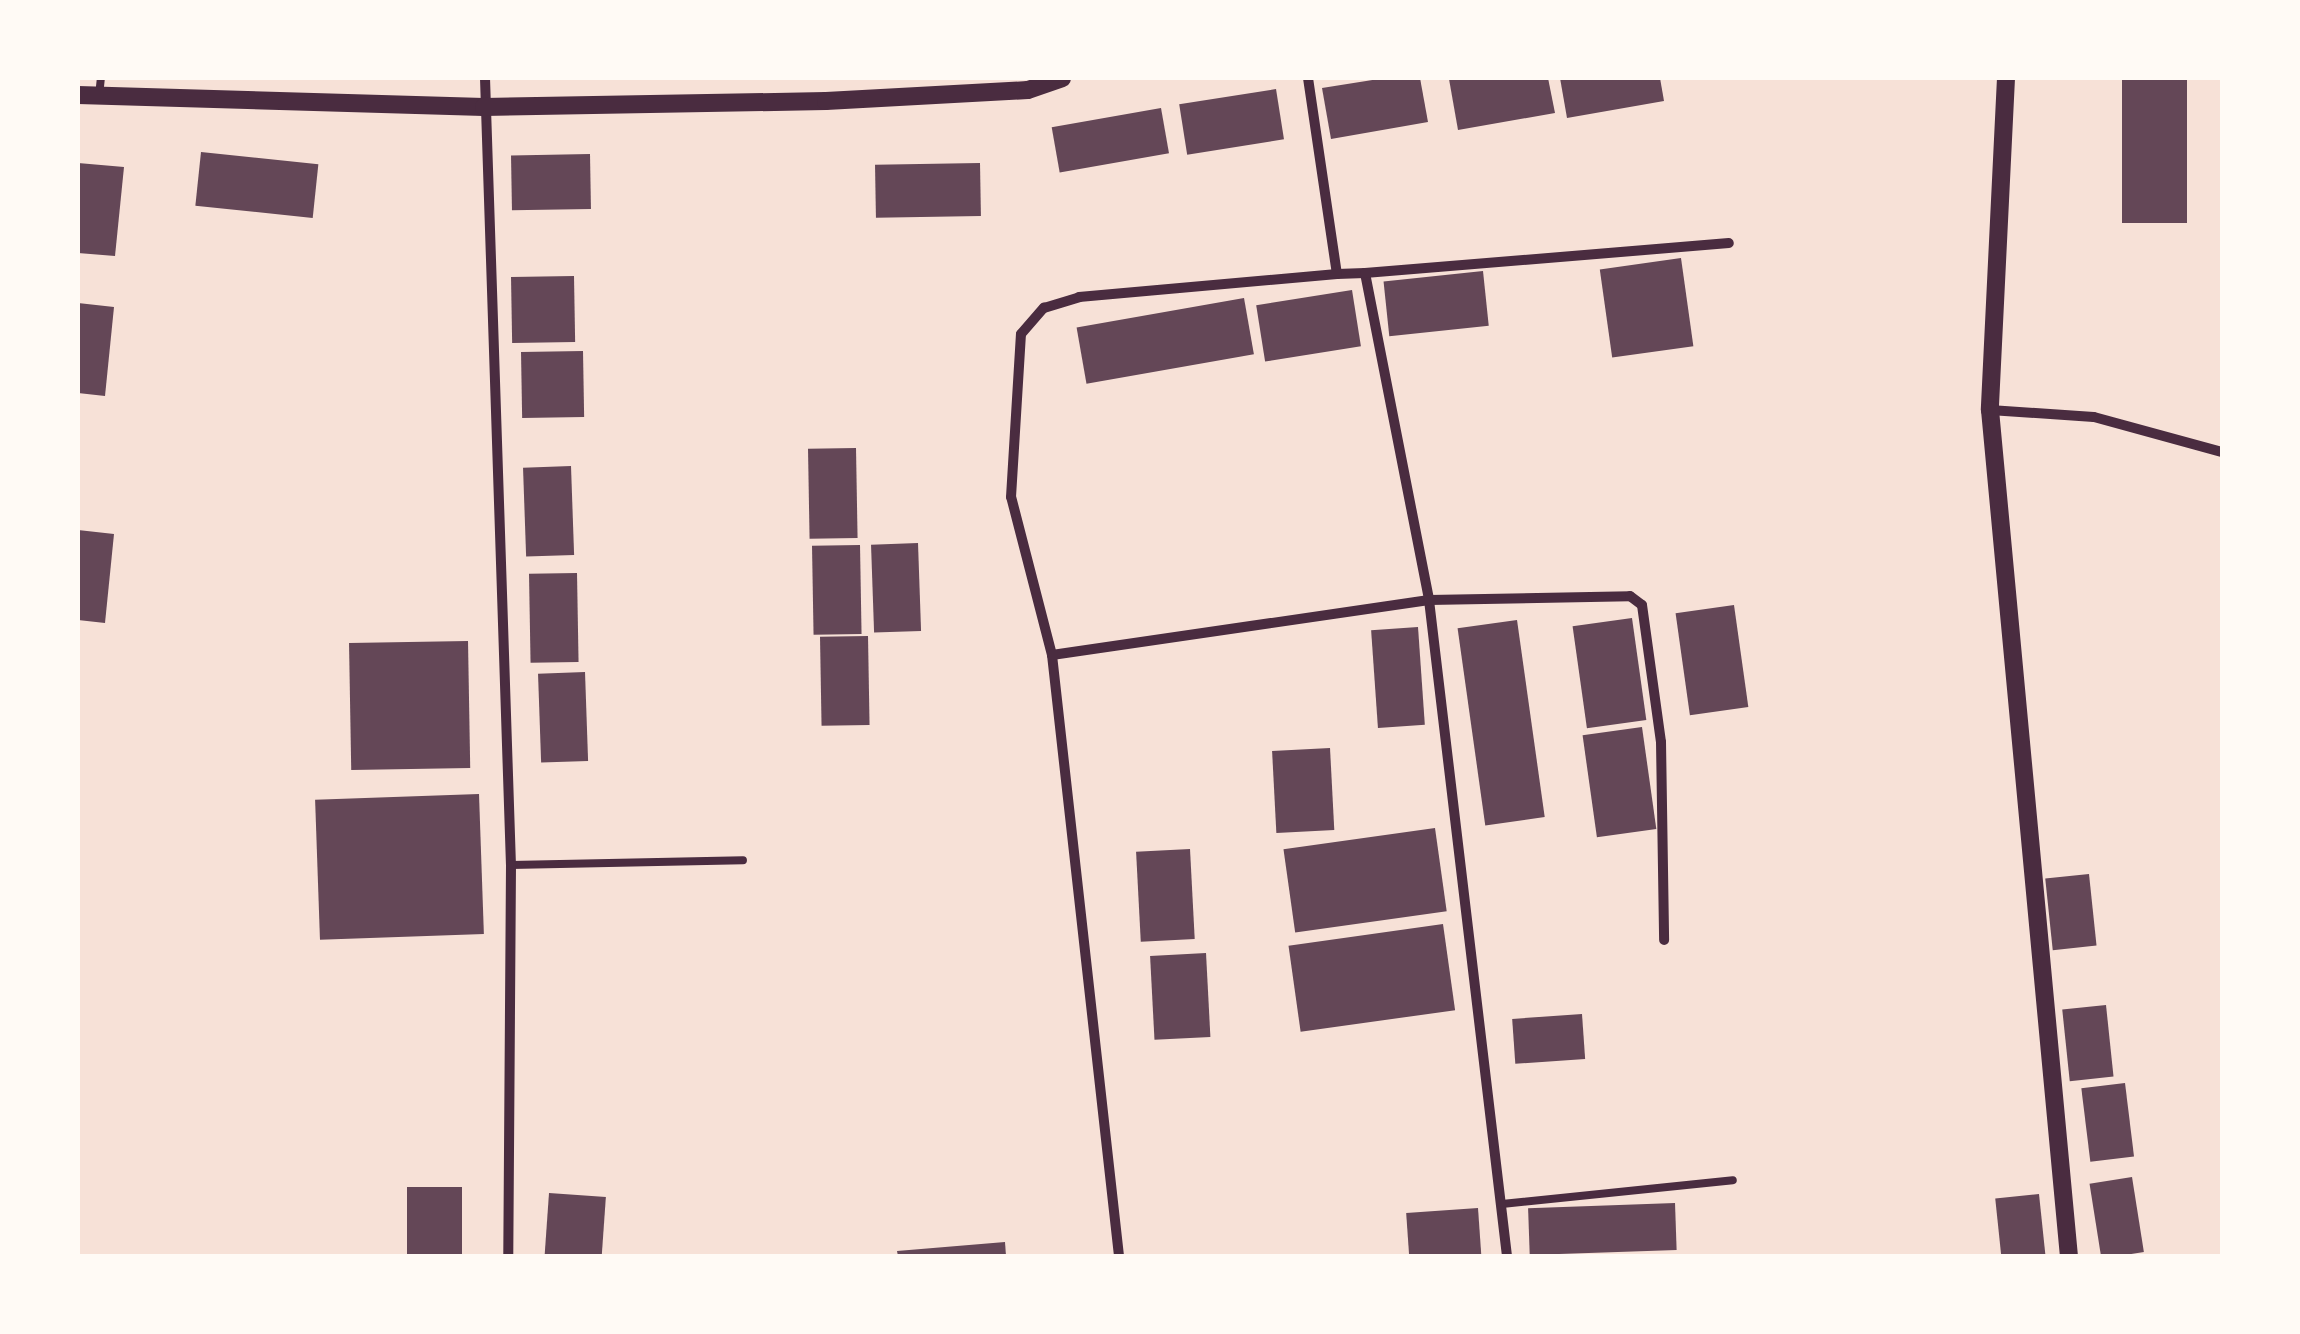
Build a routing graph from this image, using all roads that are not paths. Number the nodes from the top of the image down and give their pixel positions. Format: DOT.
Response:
graph roads {
  1 [pos="485,78"];
  2 [pos="1062,78"];
  3 [pos="1308,78"];
  4 [pos="2006,78"];
  5 [pos="100,86"];
  6 [pos="78,95"];
  7 [pos="484,108"];
  8 [pos="1729,243"];
  9 [pos="1365,273"];
  10 [pos="1337,274"];
  11 [pos="1990,410"];
  12 [pos="2222,452"];
  13 [pos="1430,600"];
  14 [pos="1052,655"];
  15 [pos="744,860"];
  16 [pos="511,865"];
  17 [pos="1664,940"];
  18 [pos="1733,1180"];
  19 [pos="1502,1204"];
  20 [pos="508,1256"];
  21 [pos="1119,1256"];
  22 [pos="1507,1256"];
  23 [pos="2068,1256"];
  1 -- 7 [label="street"];
  2 -- 7 [label="street"];
  3 -- 10 [label="street"];
  4 -- 11 [label="street"];
  5 -- 6 [label="street"];
  5 -- 7 [label="street"];
  7 -- 16 [label="street"];
  8 -- 9 [label="street"];
  9 -- 10 [label="street"];
  9 -- 13 [label="street"];
  10 -- 14 [label="street"];
  11 -- 12 [label="street"];
  11 -- 23 [label="street"];
  13 -- 14 [label="street"];
  13 -- 17 [label="street"];
  13 -- 19 [label="street"];
  14 -- 21 [label="street"];
  15 -- 16 [label="lane"];
  16 -- 20 [label="street"];
  18 -- 19 [label="lane"];
  19 -- 22 [label="street"];
}
